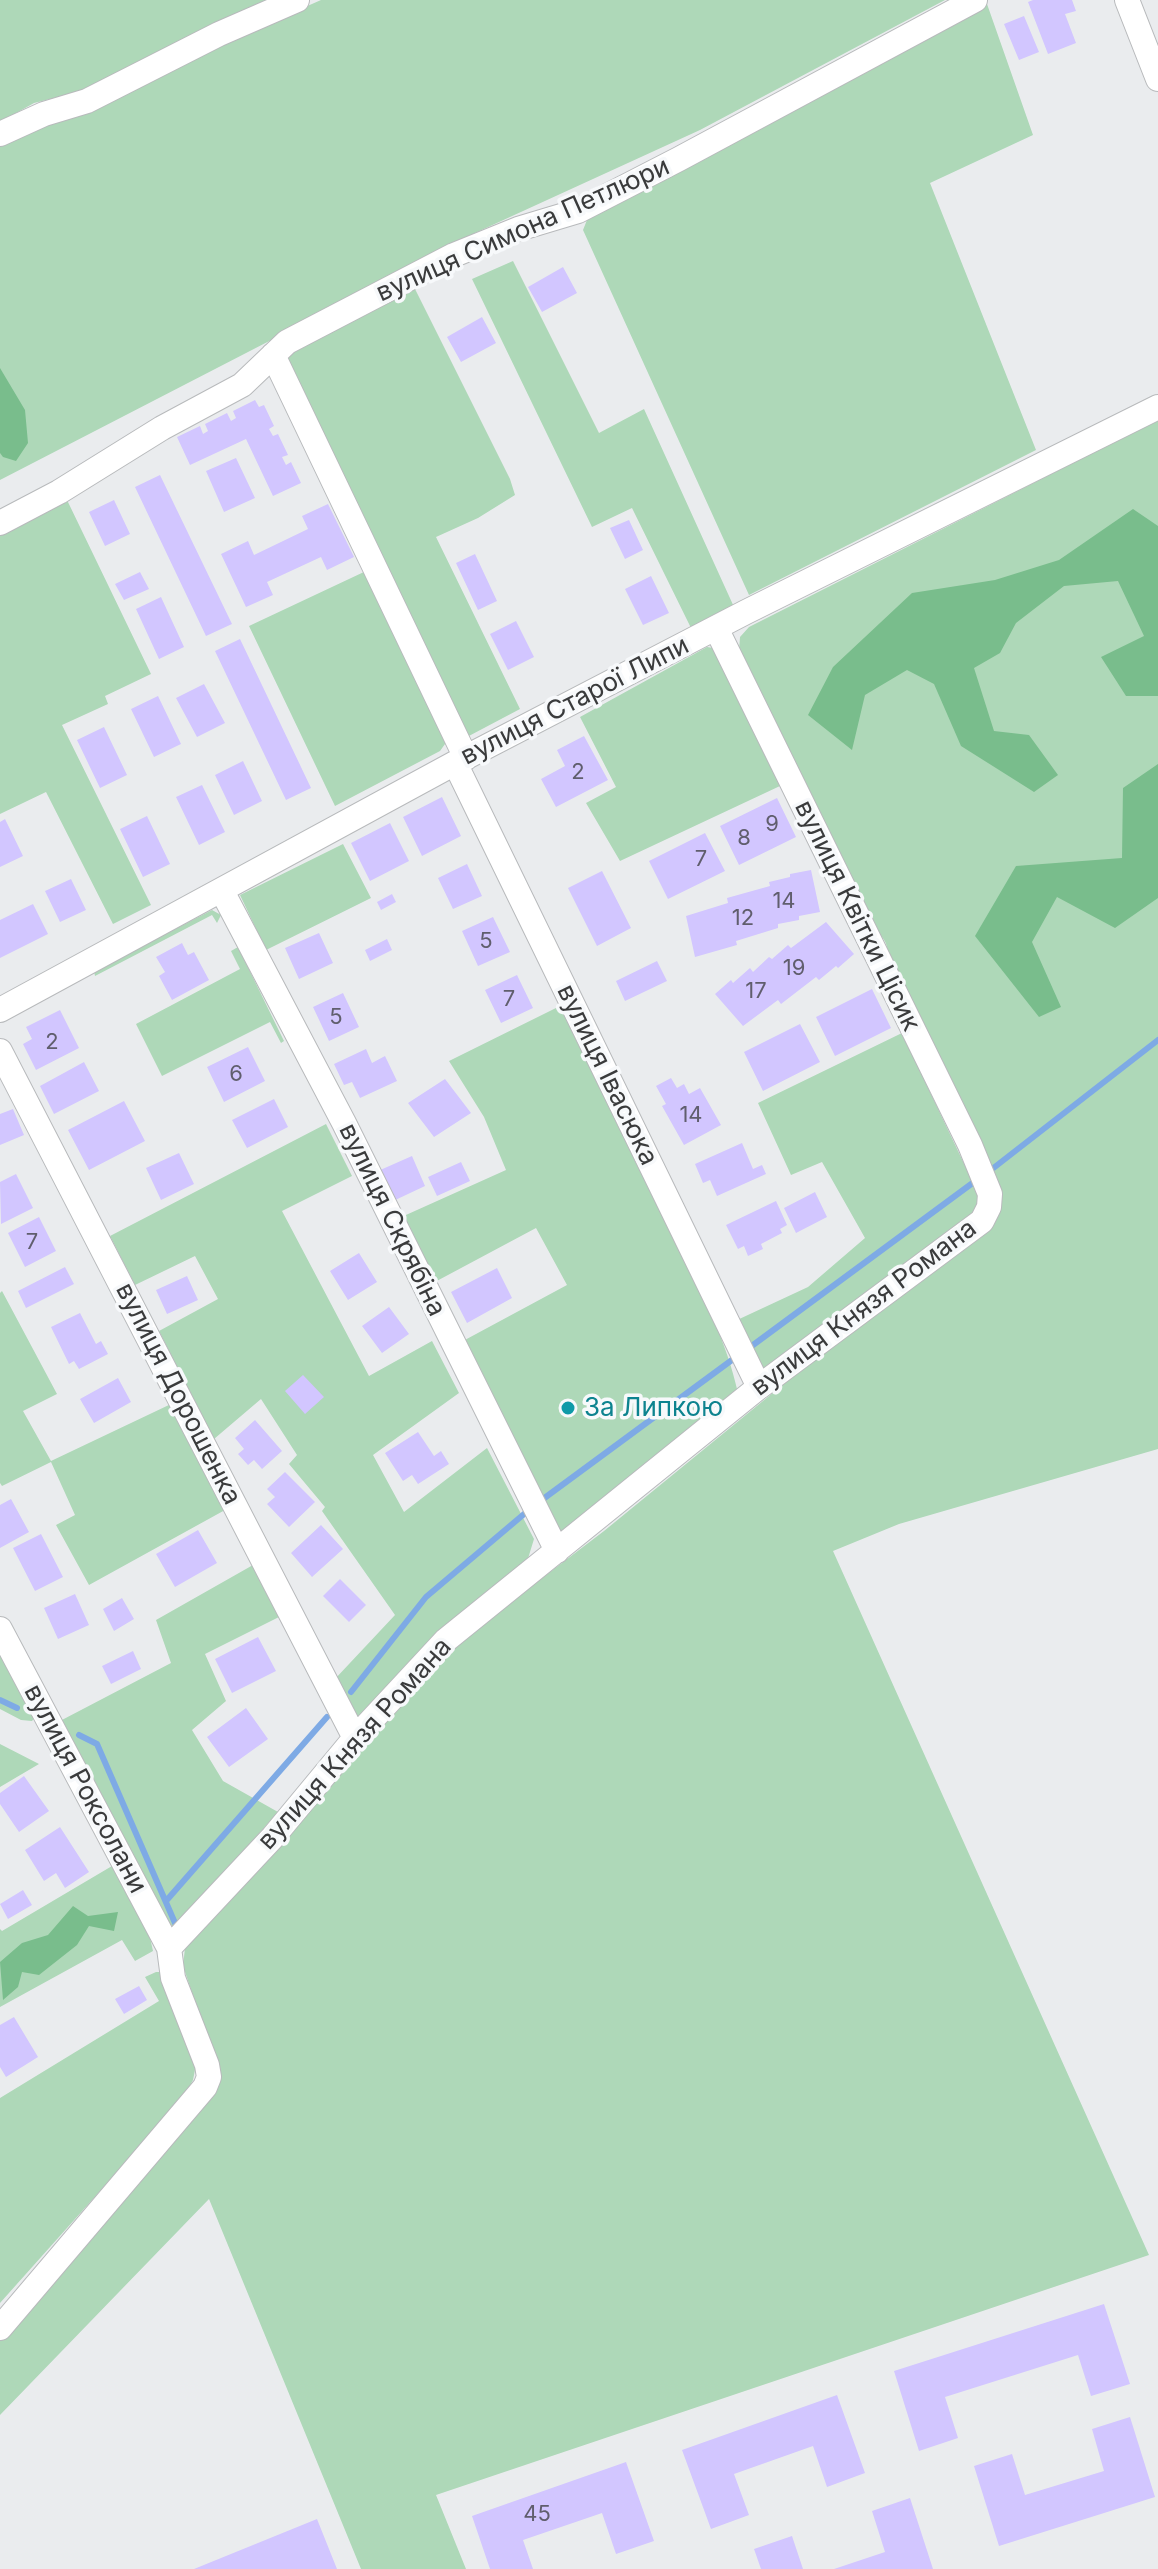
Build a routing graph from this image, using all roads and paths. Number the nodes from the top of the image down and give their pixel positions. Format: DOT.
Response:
graph roads {
  1 [pos="297,0"];
  2 [pos="975,0"];
  3 [pos="1127,0"];
  4 [pos="1158,79"];
  5 [pos="0,134"];
  6 [pos="273,355"];
  7 [pos="1158,407"];
  8 [pos="0,523"];
  9 [pos="716,628"];
  10 [pos="460,761"];
  11 [pos="222,891"];
  12 [pos="0,1010"];
  13 [pos="0,1051"];
  14 [pos="989,1207"];
  15 [pos="759,1387"];
  16 [pos="557,1551"];
  17 [pos="0,1629"];
  18 [pos="355,1738"];
  19 [pos="169,1948"];
  20 [pos="0,2328"];
  1 -- 5 [label="street"];
  2 -- 6 [label="street, вулиця Симона Петлюри"];
  3 -- 4 [label="street"];
  6 -- 8 [label="street, вулиця Симона Петлюри"];
  6 -- 10 [label="street, вулиця Івасюка"];
  7 -- 9 [label="street, вулиця Старої Липи"];
  9 -- 10 [label="street, вулиця Старої Липи"];
  9 -- 14 [label="street, вулиця Квітки Цісик"];
  10 -- 11 [label="street, вулиця Старої Липи"];
  10 -- 15 [label="street, вулиця Івасюка"];
  11 -- 12 [label="street, вулиця Старої Липи"];
  11 -- 16 [label="street, вулиця Скрябіна"];
  13 -- 18 [label="street, вулиця Дорошенка"];
  14 -- 15 [label="street, вулиця Князя Романа"];
  15 -- 16 [label="street, вулиця Князя Романа"];
  16 -- 18 [label="street, вулиця Князя Романа"];
  17 -- 19 [label="street, вулиця Роксолани"];
  18 -- 19 [label="street, вулиця Князя Романа"];
  19 -- 20 [label="street"];
}
